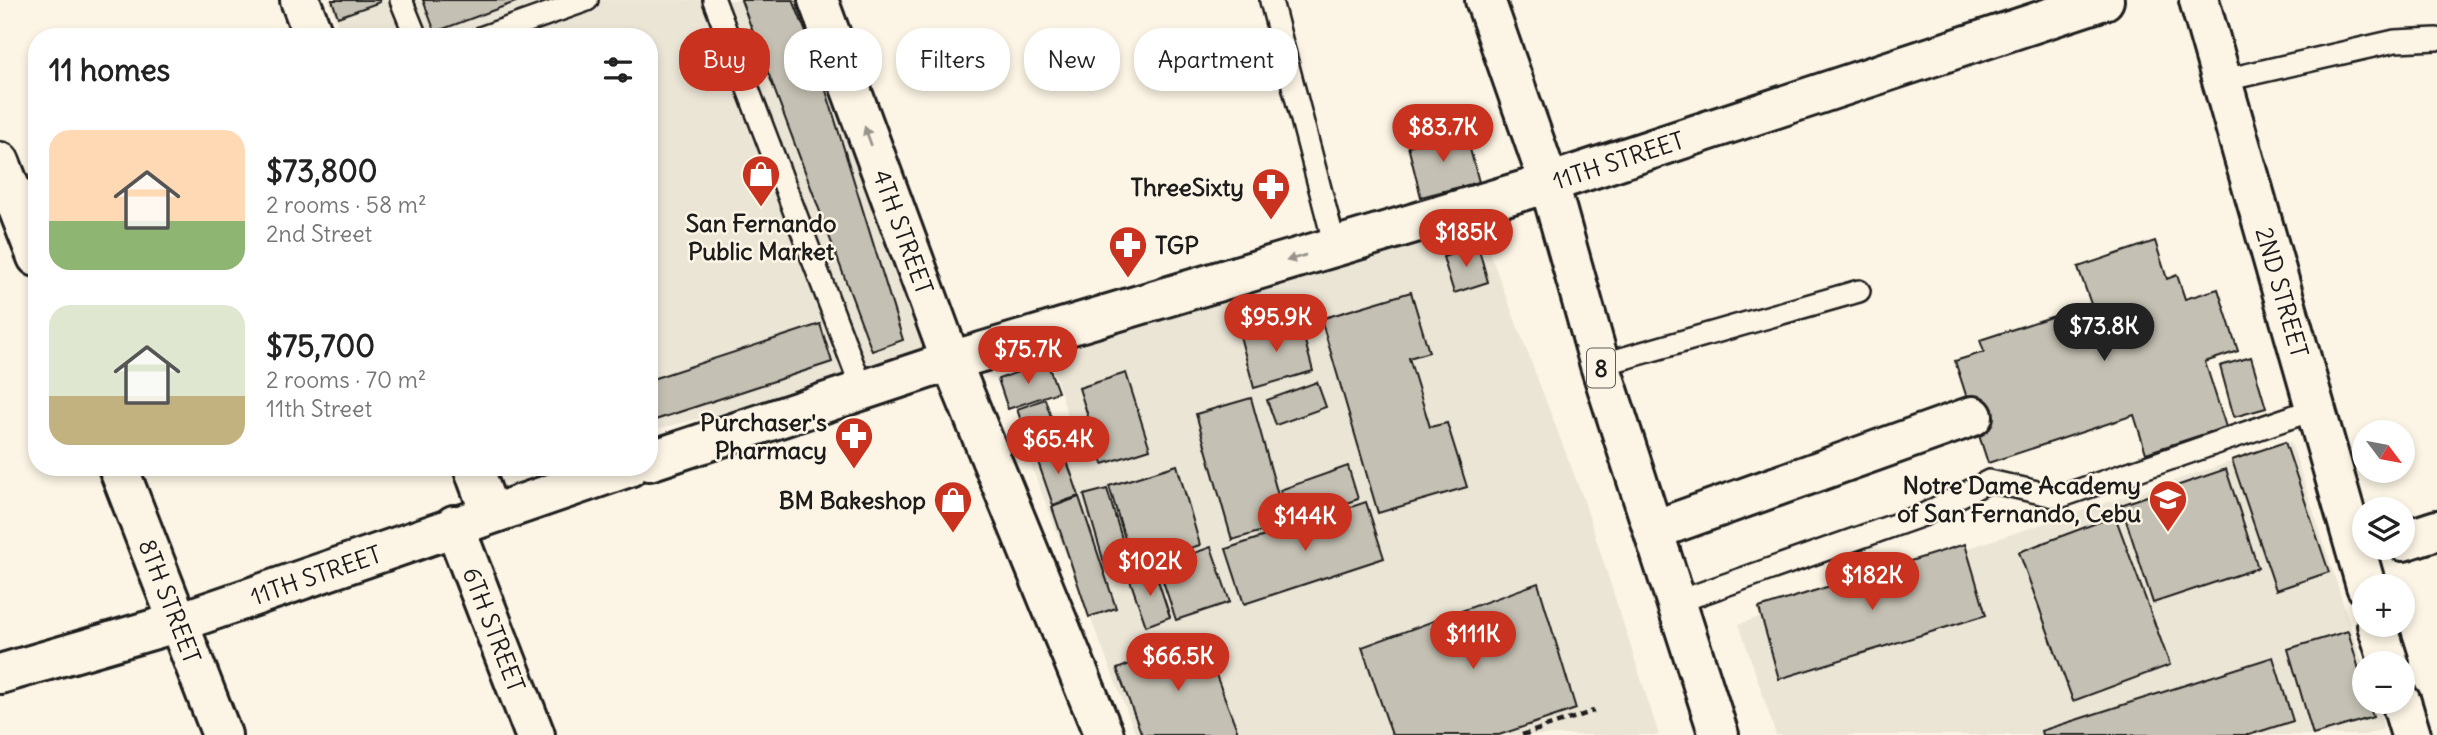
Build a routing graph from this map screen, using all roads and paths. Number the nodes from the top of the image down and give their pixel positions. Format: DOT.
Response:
graph roads {
  1 [pos="300,0"];
  2 [pos="401,0"];
  3 [pos="587,0"];
  4 [pos="714,0"];
  5 [pos="818,0"];
  6 [pos="1485,0"];
  7 [pos="2104,0"];
  8 [pos="2199,0"];
  9 [pos="1271,1"];
  10 [pos="311,28"];
  11 [pos="412,28"];
  12 [pos="508,28"];
  13 [pos="2437,39"];
  14 [pos="2220,81"];
  15 [pos="0,162"];
  16 [pos="1549,183"];
  17 [pos="28,234"];
  18 [pos="1335,246"];
  19 [pos="1859,290"];
  20 [pos="951,361"];
  21 [pos="1600,365"];
  22 [pos="863,391"];
  23 [pos="2315,410"];
  24 [pos="1973,416"];
  25 [pos="658,458"];
  26 [pos="121,476"];
  27 [pos="476,476"];
  28 [pos="602,476"];
  29 [pos="490,513"];
  30 [pos="454,526"];
  31 [pos="1654,530"];
  32 [pos="2437,530"];
  33 [pos="2415,537"];
  34 [pos="2368,563"];
  35 [pos="1677,602"];
  36 [pos="178,622"];
  37 [pos="0,674"];
  38 [pos="1594,710"];
  39 [pos="2405,714"];
  40 [pos="222,735"];
  41 [pos="535,735"];
  42 [pos="1104,735"];
  43 [pos="1522,735"];
  44 [pos="1720,735"];
  45 [pos="2411,735"];
  1 -- 10 [label="main road"];
  2 -- 11 [label="lane"];
  3 -- 12 [label="lane"];
  4 -- 22 [label="lane"];
  20 -- 5 [label="main road, 4TH STREET, one-way"];
  6 -- 16 [label="main road, 8"];
  7 -- 16 [label="main road, 11TH STREET"];
  8 -- 14 [label="main road, 2ND STREET"];
  9 -- 18 [label="lane"];
  13 -- 14 [label="lane"];
  14 -- 23 [label="main road, 2ND STREET"];
  15 -- 17 [label="main road"];
  16 -- 18 [label="main road, 11TH STREET"];
  16 -- 21 [label="main road, 8"];
  18 -- 20 [label="main road, 11TH STREET, one-way"];
  19 -- 21 [label="lane"];
  20 -- 22 [label="main road, 11TH STREET"];
  20 -- 42 [label="main road, 4TH STREET"];
  21 -- 31 [label="main road, 8"];
  22 -- 25 [label="main road, 11TH STREET"];
  23 -- 34 [label="main road, 2ND STREET"];
  23 -- 35 [label="lane"];
  24 -- 31 [label="main road"];
  26 -- 36 [label="main road, 8TH STREET"];
  27 -- 29 [label="main road"];
  28 -- 29 [label="main road, 11TH STREET"];
  29 -- 30 [label="main road, 11TH STREET"];
  30 -- 36 [label="main road, 11TH STREET"];
  30 -- 41 [label="main road, 6TH STREET"];
  31 -- 35 [label="main road, 8"];
  32 -- 33 [label="main road"];
  35 -- 44 [label="main road, 8"];
  36 -- 37 [label="main road, 11TH STREET"];
  36 -- 40 [label="main road, 8TH STREET"];
  38 -- 43 [label="path"];
  39 -- 45 [label="main road"];
}
